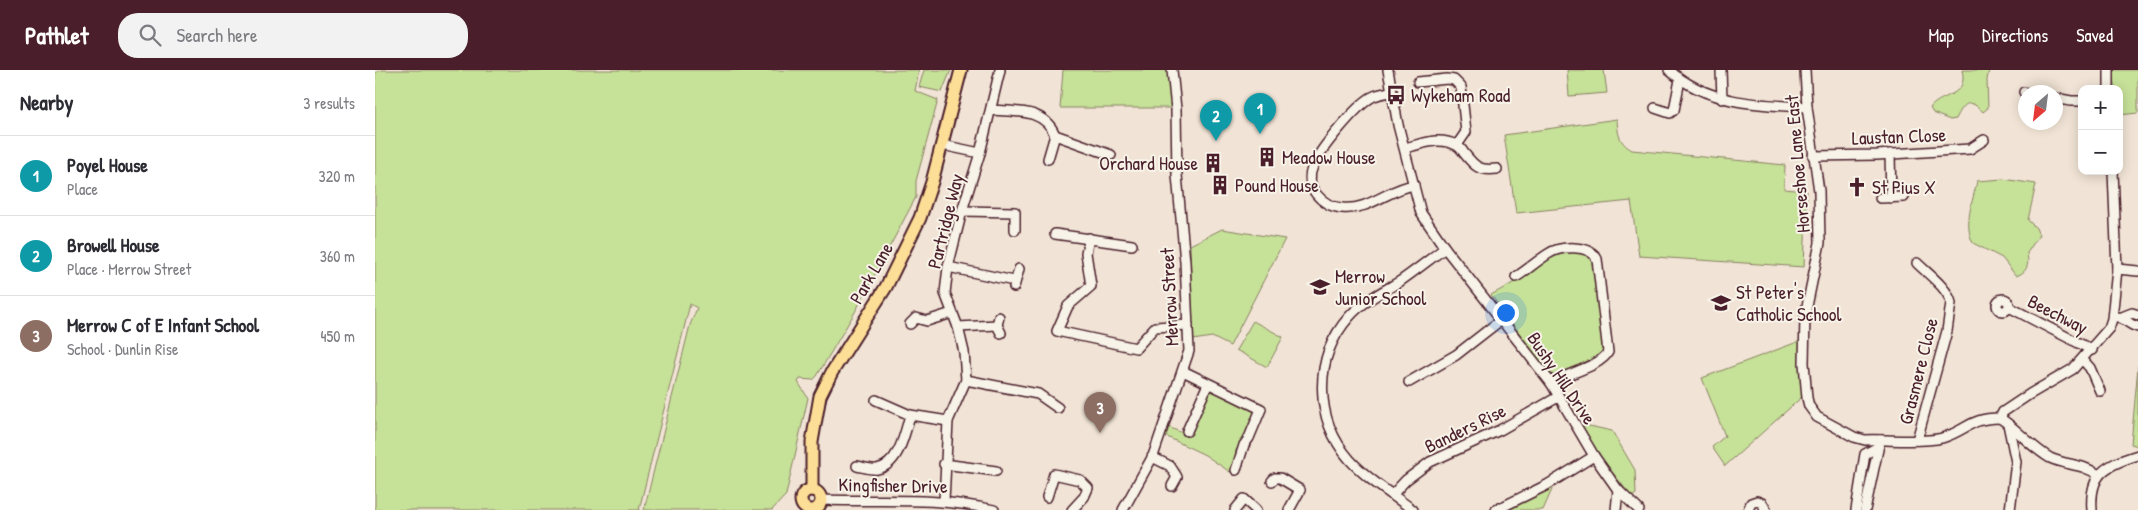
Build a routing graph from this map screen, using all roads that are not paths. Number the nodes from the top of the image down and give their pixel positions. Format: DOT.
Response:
graph roads {
  1 [pos="961,70"];
  2 [pos="1001,70"];
  3 [pos="1172,70"];
  4 [pos="1387,70"];
  5 [pos="1669,70"];
  6 [pos="1721,70"];
  7 [pos="1805,70"];
  8 [pos="2109,70"];
  9 [pos="1423,78"];
  10 [pos="1680,80"];
  11 [pos="2109,85"];
  12 [pos="1390,92"];
  13 [pos="1722,99"];
  14 [pos="2063,100"];
  15 [pos="2078,101"];
  16 [pos="1807,107"];
  17 [pos="1655,108"];
  18 [pos="991,110"];
  19 [pos="1055,134"];
  20 [pos="1984,140"];
  21 [pos="942,145"];
  22 [pos="1457,145"];
  23 [pos="1405,148"];
  24 [pos="980,153"];
  25 [pos="1890,154"];
  26 [pos="1111,155"];
  27 [pos="1813,156"];
  28 [pos="1048,159"];
  29 [pos="1497,169"];
  30 [pos="2113,175"];
  31 [pos="1413,185"];
  32 [pos="1904,197"];
  33 [pos="1880,198"];
  34 [pos="1891,198"];
  35 [pos="962,211"];
  36 [pos="1015,230"];
  37 [pos="1055,234"];
  38 [pos="1089,238"];
  39 [pos="1132,246"];
  40 [pos="1445,248"];
  41 [pos="1917,263"];
  42 [pos="948,267"];
  43 [pos="1019,269"];
  44 [pos="2117,269"];
  45 [pos="2138,270"];
  46 [pos="1517,277"];
  47 [pos="2009,308"];
  48 [pos="2135,311"];
  49 [pos="952,313"];
  50 [pos="2113,316"];
  51 [pos="2123,317"];
  52 [pos="1501,320"];
  53 [pos="909,324"];
  54 [pos="999,325"];
  55 [pos="1188,325"];
  56 [pos="958,327"];
  57 [pos="2138,327"];
  58 [pos="2092,350"];
  59 [pos="2083,360"];
  60 [pos="1183,372"];
  61 [pos="966,380"];
  62 [pos="1409,382"];
  63 [pos="1551,383"];
  64 [pos="1208,384"];
  65 [pos="2101,391"];
  66 [pos="1558,397"];
  67 [pos="876,400"];
  68 [pos="1059,408"];
  69 [pos="910,415"];
  70 [pos="2000,418"];
  71 [pos="948,421"];
  72 [pos="2008,424"];
  73 [pos="1187,430"];
  74 [pos="1917,440"];
  75 [pos="1879,443"];
  76 [pos="2138,455"];
  77 [pos="1594,456"];
  78 [pos="1153,458"];
  79 [pos="944,464"];
  80 [pos="857,466"];
  81 [pos="1236,470"];
  82 [pos="997,471"];
  83 [pos="2099,475"];
  84 [pos="1272,482"];
  85 [pos="1172,486"];
  86 [pos="812,490"];
  87 [pos="1618,490"];
  88 [pos="1392,495"];
  89 [pos="1047,497"];
  90 [pos="1129,498"];
  91 [pos="897,499"];
  92 [pos="821,500"];
  93 [pos="943,501"];
  94 [pos="811,510"];
  95 [pos="898,510"];
  96 [pos="994,510"];
  97 [pos="1072,510"];
  98 [pos="1123,510"];
  99 [pos="1133,510"];
  100 [pos="1235,510"];
  101 [pos="1256,510"];
  102 [pos="1289,510"];
  103 [pos="1413,510"];
  104 [pos="1496,510"];
  105 [pos="1617,510"];
  106 [pos="1639,510"];
  107 [pos="1748,510"];
  108 [pos="1766,510"];
  109 [pos="1856,510"];
  110 [pos="1865,510"];
  111 [pos="2010,510"];
  112 [pos="2091,510"];
  1 -- 21 [label="main road, Park Lane"];
  2 -- 18 [label="street, Partridge Way"];
  3 -- 55 [label="street, Merrow Street"];
  4 -- 12 [label="street, Bushy Hill Drive"];
  5 -- 10 [label="street"];
  6 -- 13 [label="street"];
  7 -- 16 [label="street, Horseshoe Lane East"];
  8 -- 11 [label="street"];
  9 -- 22 [label="street"];
  10 -- 13 [label="street"];
  10 -- 17 [label="street"];
  12 -- 23 [label="street, Bushy Hill Drive"];
  12 -- 31 [label="street"];
  13 -- 16 [label="street"];
  14 -- 15 [label="street"];
  16 -- 27 [label="street, Horseshoe Lane East"];
  18 -- 19 [label="street"];
  18 -- 24 [label="street, Partridge Way"];
  19 -- 26 [label="street"];
  19 -- 28 [label="street"];
  20 -- 25 [label="street, Laustan Close"];
  21 -- 24 [label="street, Partridge Way"];
  21 -- 86 [label="main road, Park Lane"];
  22 -- 23 [label="street"];
  22 -- 29 [label="street"];
  23 -- 31 [label="street, Bushy Hill Drive"];
  24 -- 35 [label="street, Partridge Way"];
  25 -- 27 [label="street, Laustan Close"];
  25 -- 34 [label="street"];
  27 -- 75 [label="street, Horseshoe Lane East"];
  30 -- 44 [label="street"];
  31 -- 40 [label="street, Bushy Hill Drive"];
  32 -- 34 [label="street"];
  33 -- 34 [label="street"];
  35 -- 36 [label="street"];
  35 -- 42 [label="street, Partridge Way"];
  37 -- 38 [label="street"];
  38 -- 39 [label="street"];
  38 -- 55 [label="street"];
  40 -- 52 [label="street, Bushy Hill Drive"];
  40 -- 88 [label="street"];
  41 -- 74 [label="street, Grasmere Close"];
  42 -- 43 [label="street"];
  42 -- 49 [label="street, Partridge Way"];
  44 -- 45 [label="street"];
  44 -- 50 [label="street"];
  46 -- 63 [label="street"];
  47 -- 58 [label="street, Beechway"];
  48 -- 51 [label="street"];
  49 -- 53 [label="street"];
  49 -- 56 [label="street, Partridge Way"];
  50 -- 51 [label="street"];
  50 -- 58 [label="street"];
  51 -- 57 [label="street"];
  52 -- 62 [label="street"];
  52 -- 63 [label="street, Bushy Hill Drive"];
  54 -- 56 [label="street"];
  55 -- 60 [label="street, Merrow Street"];
  56 -- 61 [label="street, Partridge Way"];
  58 -- 59 [label="street"];
  59 -- 65 [label="street"];
  59 -- 70 [label="street"];
  60 -- 64 [label="street"];
  60 -- 78 [label="street, Merrow Street"];
  61 -- 68 [label="street"];
  61 -- 71 [label="street, Partridge Way"];
  63 -- 66 [label="street, Bushy Hill Drive"];
  64 -- 73 [label="street"];
  64 -- 81 [label="street"];
  66 -- 77 [label="street, Bushy Hill Drive"];
  66 -- 88 [label="street, Banders Rise"];
  67 -- 69 [label="street"];
  69 -- 71 [label="street"];
  69 -- 80 [label="street"];
  70 -- 72 [label="street"];
  70 -- 74 [label="street, Horseshoe Lane East"];
  71 -- 79 [label="street, Partridge Way"];
  72 -- 83 [label="street"];
  72 -- 111 [label="street"];
  74 -- 75 [label="street, Horseshoe Lane East"];
  75 -- 109 [label="street"];
  75 -- 110 [label="street"];
  76 -- 83 [label="street"];
  77 -- 87 [label="street, Bushy Hill Drive"];
  77 -- 104 [label="street"];
  78 -- 85 [label="street"];
  78 -- 90 [label="street, Merrow Street"];
  79 -- 82 [label="street"];
  79 -- 93 [label="street, Partridge Way"];
  83 -- 112 [label="street"];
  84 -- 102 [label="street"];
  86 -- 92 [label="main road"];
  86 -- 94 [label="main road"];
  87 -- 105 [label="street"];
  87 -- 106 [label="street, Bushy Hill Drive"];
  88 -- 103 [label="street"];
  89 -- 97 [label="street"];
  90 -- 98 [label="street, Merrow Street"];
  90 -- 99 [label="street"];
  91 -- 92 [label="street, Kingfisher Drive"];
  91 -- 93 [label="street, Kingfisher Drive"];
  91 -- 95 [label="street"];
  92 -- 94 [label="main road"];
  93 -- 96 [label="street, Kingfisher Drive"];
  100 -- 101 [label="street"];
  107 -- 108 [label="street"];
}
